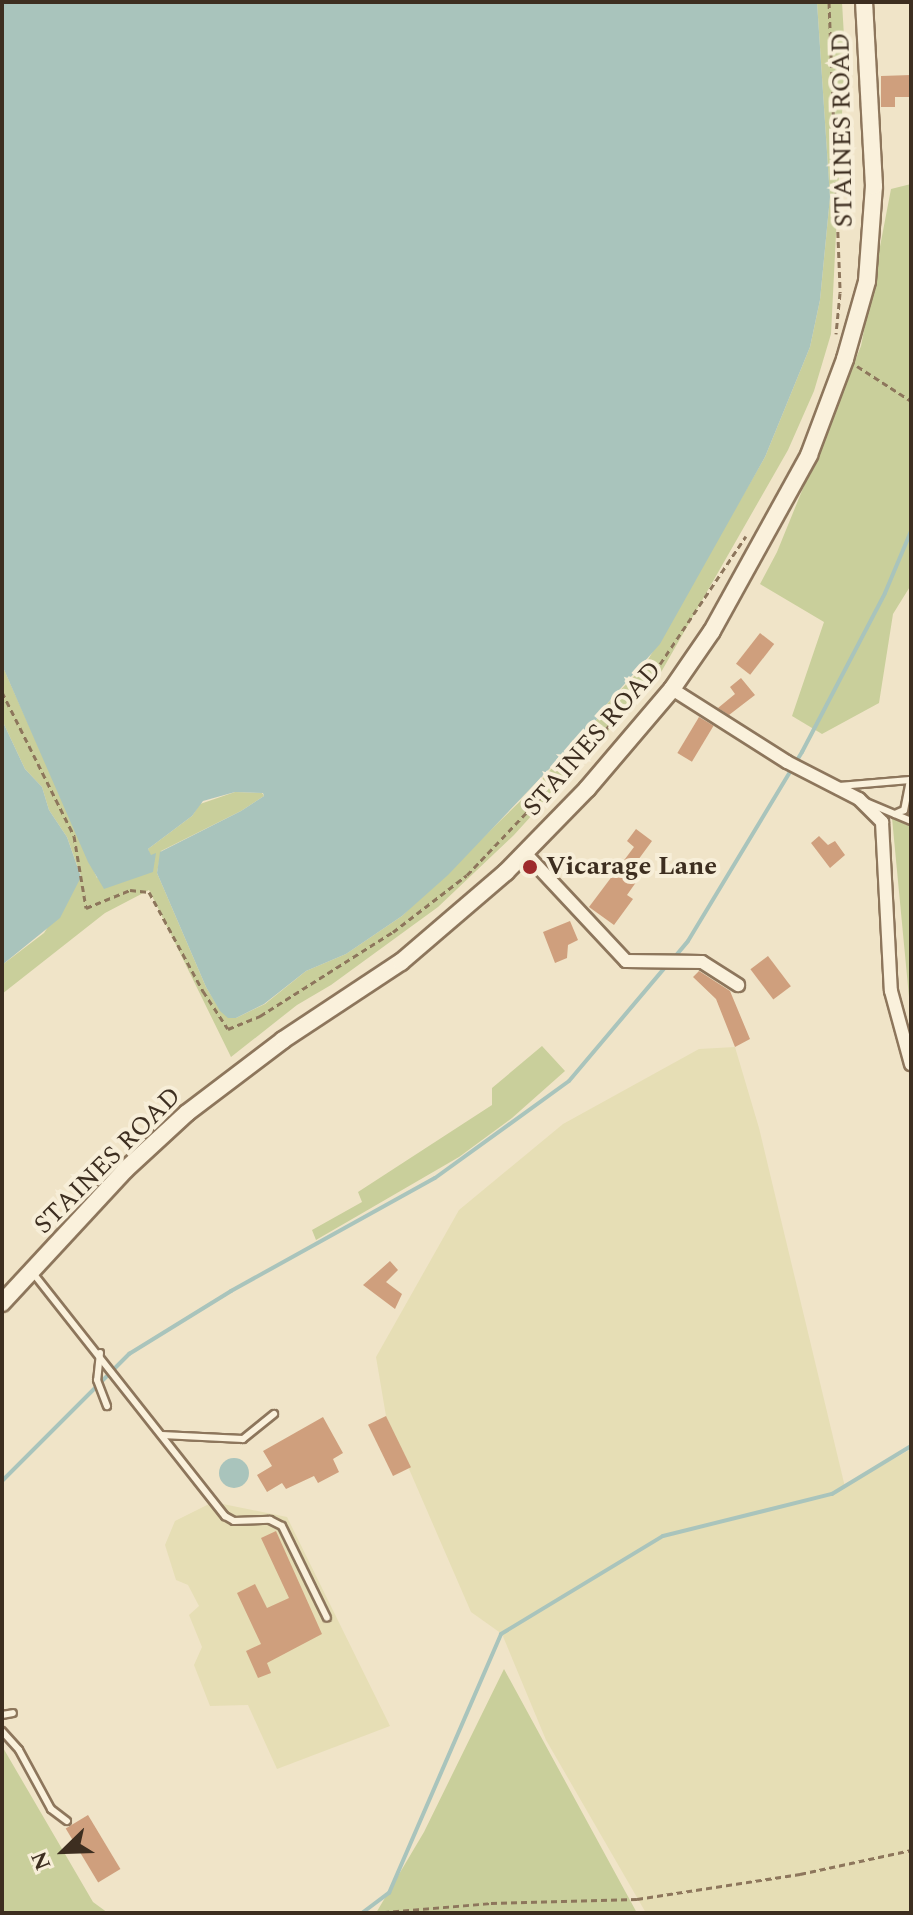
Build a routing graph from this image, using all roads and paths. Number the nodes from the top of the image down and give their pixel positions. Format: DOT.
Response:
graph roads {
  1 [pos="829,2"];
  2 [pos="864,2"];
  3 [pos="835,339"];
  4 [pos="845,359"];
  5 [pos="911,401"];
  6 [pos="749,531"];
  7 [pos="672,689"];
  8 [pos="2,692"];
  9 [pos="836,786"];
  10 [pos="859,799"];
  11 [pos="895,814"];
  12 [pos="911,821"];
  13 [pos="525,853"];
  14 [pos="738,985"];
  15 [pos="911,1064"];
  16 [pos="32,1271"];
  17 [pos="2,1303"];
  18 [pos="100,1353"];
  19 [pos="107,1406"];
  20 [pos="274,1414"];
  21 [pos="162,1435"];
  22 [pos="327,1618"];
  23 [pos="13,1713"];
  24 [pos="2,1715"];
  25 [pos="2,1731"];
  26 [pos="67,1821"];
  27 [pos="911,1850"];
  28 [pos="373,1913"];
  1 -- 3 [label="path"];
  2 -- 4 [label="main road, STAINES ROAD"];
  4 -- 5 [label="path"];
  4 -- 7 [label="main road, STAINES ROAD"];
  6 -- 8 [label="path"];
  7 -- 9 [label="street"];
  7 -- 13 [label="main road, STAINES ROAD"];
  9 -- 10 [label="street"];
  9 -- 11 [label="lane"];
  10 -- 11 [label="lane"];
  10 -- 15 [label="street"];
  11 -- 12 [label="lane"];
  13 -- 14 [label="street"];
  13 -- 16 [label="main road, STAINES ROAD"];
  16 -- 17 [label="main road, STAINES ROAD"];
  16 -- 18 [label="lane"];
  18 -- 19 [label="lane"];
  18 -- 21 [label="lane"];
  20 -- 21 [label="lane"];
  21 -- 22 [label="lane"];
  23 -- 24 [label="lane"];
  25 -- 26 [label="lane"];
  27 -- 28 [label="path"];
}
